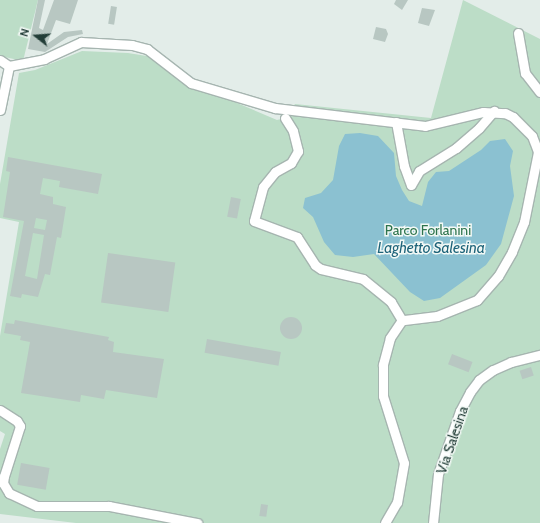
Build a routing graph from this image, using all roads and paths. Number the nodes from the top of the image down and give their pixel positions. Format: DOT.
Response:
graph roads {
  1 [pos="518,33"];
  2 [pos="0,60"];
  3 [pos="10,66"];
  4 [pos="540,92"];
  5 [pos="0,110"];
  6 [pos="494,111"];
  7 [pos="284,114"];
  8 [pos="396,122"];
  9 [pos="402,320"];
  10 [pos="540,355"];
  11 [pos="0,410"];
  12 [pos="197,523"];
  13 [pos="385,523"];
  14 [pos="433,523"];
  1 -- 4 [label="street"];
  2 -- 3 [label="street"];
  3 -- 5 [label="street"];
  3 -- 7 [label="street"];
  6 -- 8 [label="street"];
  6 -- 8 [label="street"];
  6 -- 9 [label="street"];
  7 -- 8 [label="street"];
  7 -- 9 [label="street"];
  9 -- 13 [label="street"];
  10 -- 14 [label="street, Via Salesina"];
  11 -- 12 [label="street"];
}
